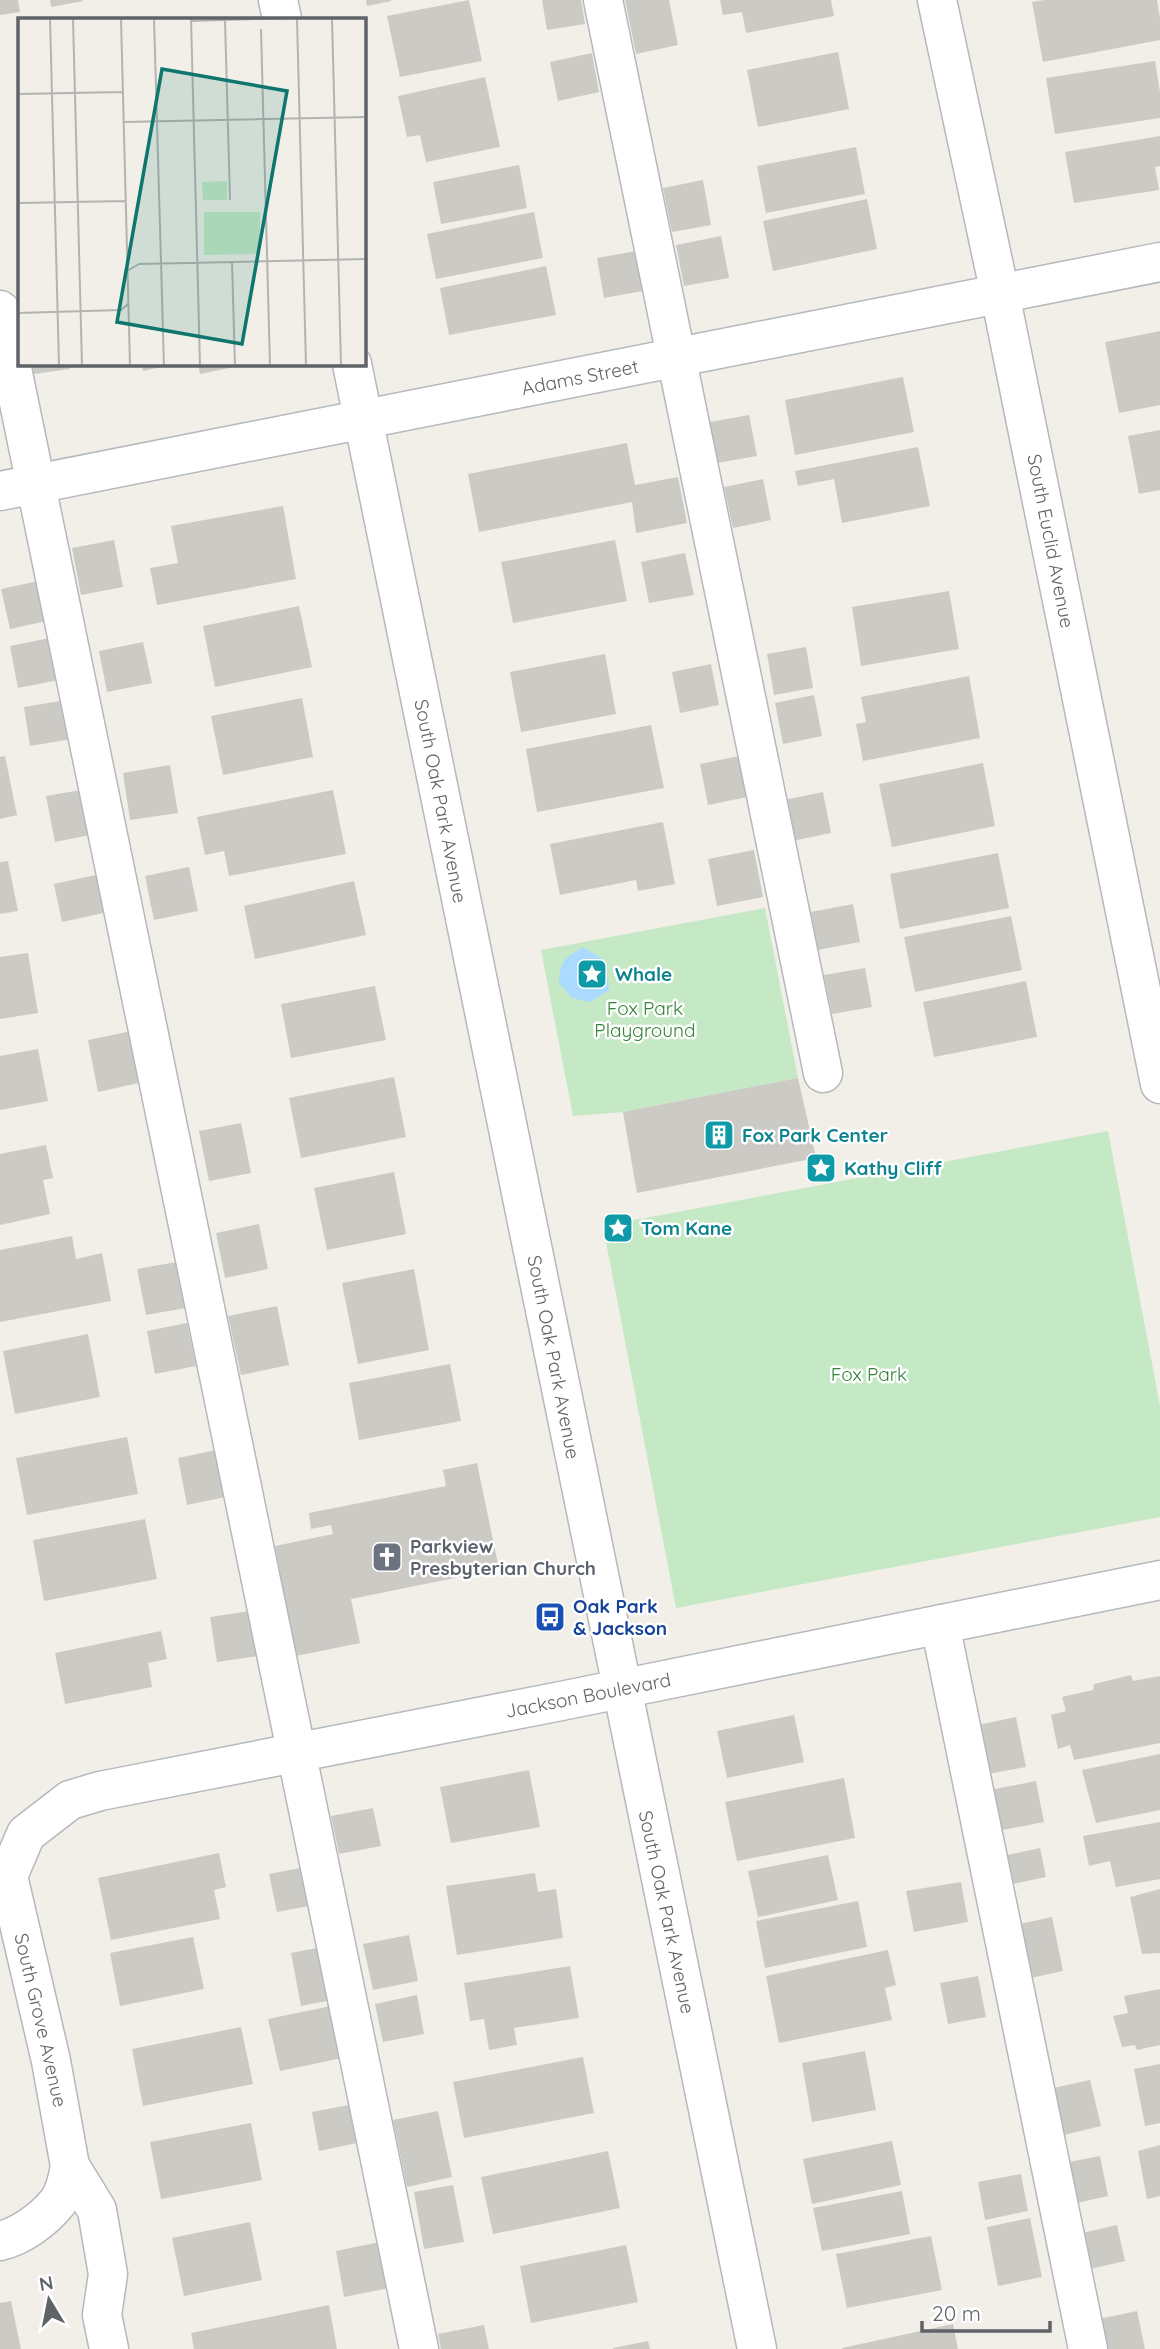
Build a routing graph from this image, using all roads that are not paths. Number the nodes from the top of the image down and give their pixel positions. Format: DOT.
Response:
graph roads {
  1 [pos="278,0"];
  2 [pos="603,0"];
  3 [pos="937,0"];
  4 [pos="282,18"];
  5 [pos="1160,262"];
  6 [pos="1000,294"];
  7 [pos="0,310"];
  8 [pos="676,358"];
  9 [pos="352,366"];
  10 [pos="364,420"];
  11 [pos="18,487"];
  12 [pos="823,1073"];
  13 [pos="1160,1084"];
  14 [pos="1160,1580"];
  15 [pos="940,1624"];
  16 [pos="621,1689"];
  17 [pos="296,1752"];
  18 [pos="26,1834"];
  19 [pos="4,1872"];
  20 [pos="70,2166"];
  21 [pos="0,2241"];
  22 [pos="106,2332"];
  23 [pos="419,2349"];
  24 [pos="757,2349"];
  25 [pos="1088,2349"];
  1 -- 4 [label="street"];
  2 -- 8 [label="street"];
  3 -- 6 [label="street, South Euclid Avenue"];
  5 -- 6 [label="street, Adams Street"];
  6 -- 8 [label="street, Adams Street"];
  6 -- 13 [label="street, South Euclid Avenue"];
  7 -- 11 [label="street"];
  8 -- 10 [label="street, Adams Street"];
  8 -- 12 [label="street"];
  9 -- 10 [label="street, South Oak Park Avenue"];
  10 -- 11 [label="street, Adams Street"];
  10 -- 16 [label="street, South Oak Park Avenue"];
  11 -- 17 [label="street"];
  14 -- 15 [label="street, Jackson Boulevard"];
  15 -- 16 [label="street, Jackson Boulevard"];
  15 -- 25 [label="street"];
  16 -- 17 [label="street, Jackson Boulevard"];
  16 -- 24 [label="street, South Oak Park Avenue"];
  17 -- 18 [label="street, Jackson Boulevard"];
  17 -- 23 [label="street"];
  18 -- 19 [label="street, South Grove Avenue"];
  19 -- 20 [label="street, South Grove Avenue"];
  20 -- 21 [label="street, South Grove Avenue"];
  20 -- 22 [label="street, South Grove Avenue"];
}
